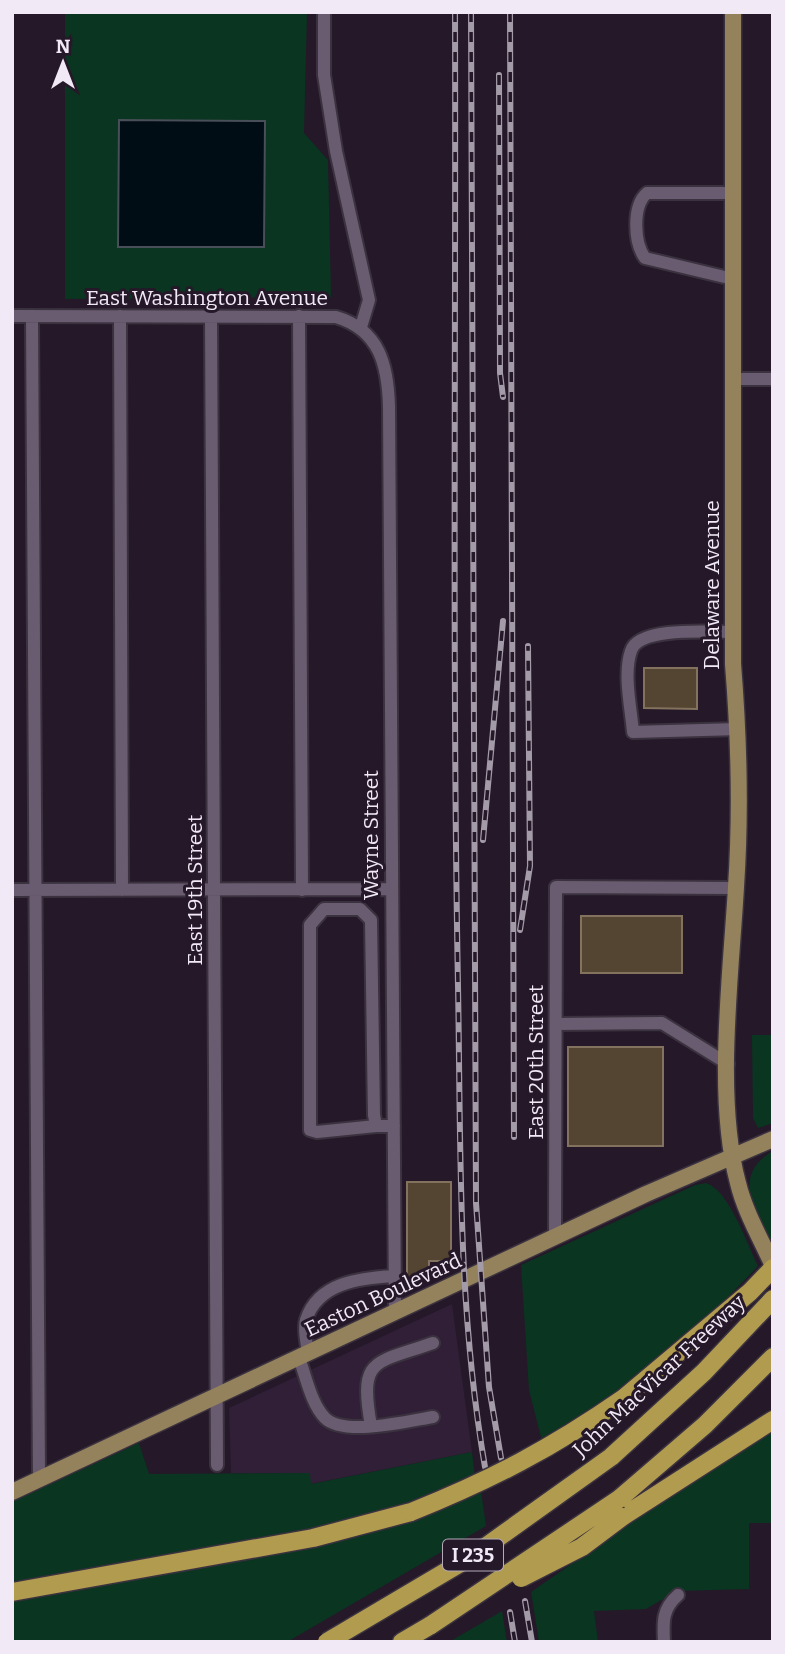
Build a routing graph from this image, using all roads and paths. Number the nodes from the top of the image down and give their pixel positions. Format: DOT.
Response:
graph roads {
  1 [pos="324,12"];
  2 [pos="733,12"];
  3 [pos="733,193"];
  4 [pos="733,279"];
  5 [pos="12,316"];
  6 [pos="33,316"];
  7 [pos="120,316"];
  8 [pos="211,316"];
  9 [pos="299,316"];
  10 [pos="361,327"];
  11 [pos="733,379"];
  12 [pos="773,379"];
  13 [pos="733,632"];
  14 [pos="738,730"];
  15 [pos="736,888"];
  16 [pos="12,890"];
  17 [pos="34,890"];
  18 [pos="122,890"];
  19 [pos="214,890"];
  20 [pos="302,890"];
  21 [pos="390,890"];
  22 [pos="556,1024"];
  23 [pos="728,1064"];
  24 [pos="376,1126"];
  25 [pos="394,1126"];
  26 [pos="773,1139"];
  27 [pos="733,1158"];
  28 [pos="555,1237"];
  29 [pos="773,1267"];
  30 [pos="395,1276"];
  31 [pos="773,1299"];
  32 [pos="395,1313"];
  33 [pos="433,1343"];
  34 [pos="304,1356"];
  35 [pos="773,1357"];
  36 [pos="216,1396"];
  37 [pos="433,1417"];
  38 [pos="773,1420"];
  39 [pos="371,1426"];
  40 [pos="217,1465"];
  41 [pos="39,1479"];
  42 [pos="12,1492"];
  43 [pos="12,1592"];
  44 [pos="678,1595"];
  45 [pos="431,1625"];
  46 [pos="327,1642"];
  47 [pos="402,1642"];
  48 [pos="664,1642"];
  1 -- 10 [label="street"];
  2 -- 3 [label="main road, Delaware Avenue"];
  3 -- 4 [label="main road, Delaware Avenue"];
  3 -- 4 [label="street"];
  4 -- 11 [label="main road, Delaware Avenue"];
  5 -- 6 [label="street, East Washington Avenue"];
  6 -- 7 [label="street, East Washington Avenue"];
  6 -- 17 [label="street"];
  7 -- 8 [label="street, East Washington Avenue"];
  7 -- 18 [label="street"];
  8 -- 9 [label="street, East Washington Avenue"];
  8 -- 19 [label="street, East 19th Street"];
  9 -- 10 [label="street, East Washington Avenue"];
  9 -- 20 [label="street"];
  10 -- 21 [label="street, Wayne Street"];
  11 -- 12 [label="street"];
  11 -- 13 [label="main road, Delaware Avenue"];
  13 -- 14 [label="main road, Delaware Avenue"];
  13 -- 14 [label="street"];
  14 -- 15 [label="main road, Delaware Avenue"];
  15 -- 22 [label="street, East 20th Street"];
  15 -- 23 [label="main road, Delaware Avenue"];
  16 -- 17 [label="street"];
  17 -- 18 [label="street"];
  17 -- 41 [label="street"];
  18 -- 19 [label="street"];
  19 -- 20 [label="street"];
  19 -- 36 [label="street, East 19th Street"];
  20 -- 21 [label="street"];
  21 -- 25 [label="street, Wayne Street"];
  22 -- 23 [label="street"];
  22 -- 28 [label="street, East 20th Street"];
  23 -- 27 [label="main road, Delaware Avenue"];
  24 -- 24 [label="street"];
  24 -- 25 [label="street"];
  25 -- 30 [label="street, Wayne Street"];
  26 -- 27 [label="main road, Easton Boulevard"];
  27 -- 28 [label="main road, Easton Boulevard"];
  27 -- 29 [label="main road, Delaware Avenue"];
  28 -- 32 [label="main road, Easton Boulevard"];
  29 -- 43 [label="highway, bridge"];
  30 -- 32 [label="street, Wayne Street"];
  30 -- 34 [label="street"];
  31 -- 46 [label="highway, John MacVicar Freeway / I 235, bridge"];
  32 -- 34 [label="main road, Easton Boulevard"];
  33 -- 39 [label="street"];
  34 -- 36 [label="main road, Easton Boulevard"];
  34 -- 39 [label="street"];
  35 -- 45 [label="highway, I 235, bridge"];
  36 -- 40 [label="street, East 19th Street"];
  36 -- 41 [label="main road, Easton Boulevard"];
  37 -- 39 [label="street"];
  38 -- 45 [label="highway, bridge"];
  41 -- 42 [label="main road, Easton Boulevard"];
  44 -- 48 [label="street"];
  45 -- 47 [label="highway, I 235"];
}
